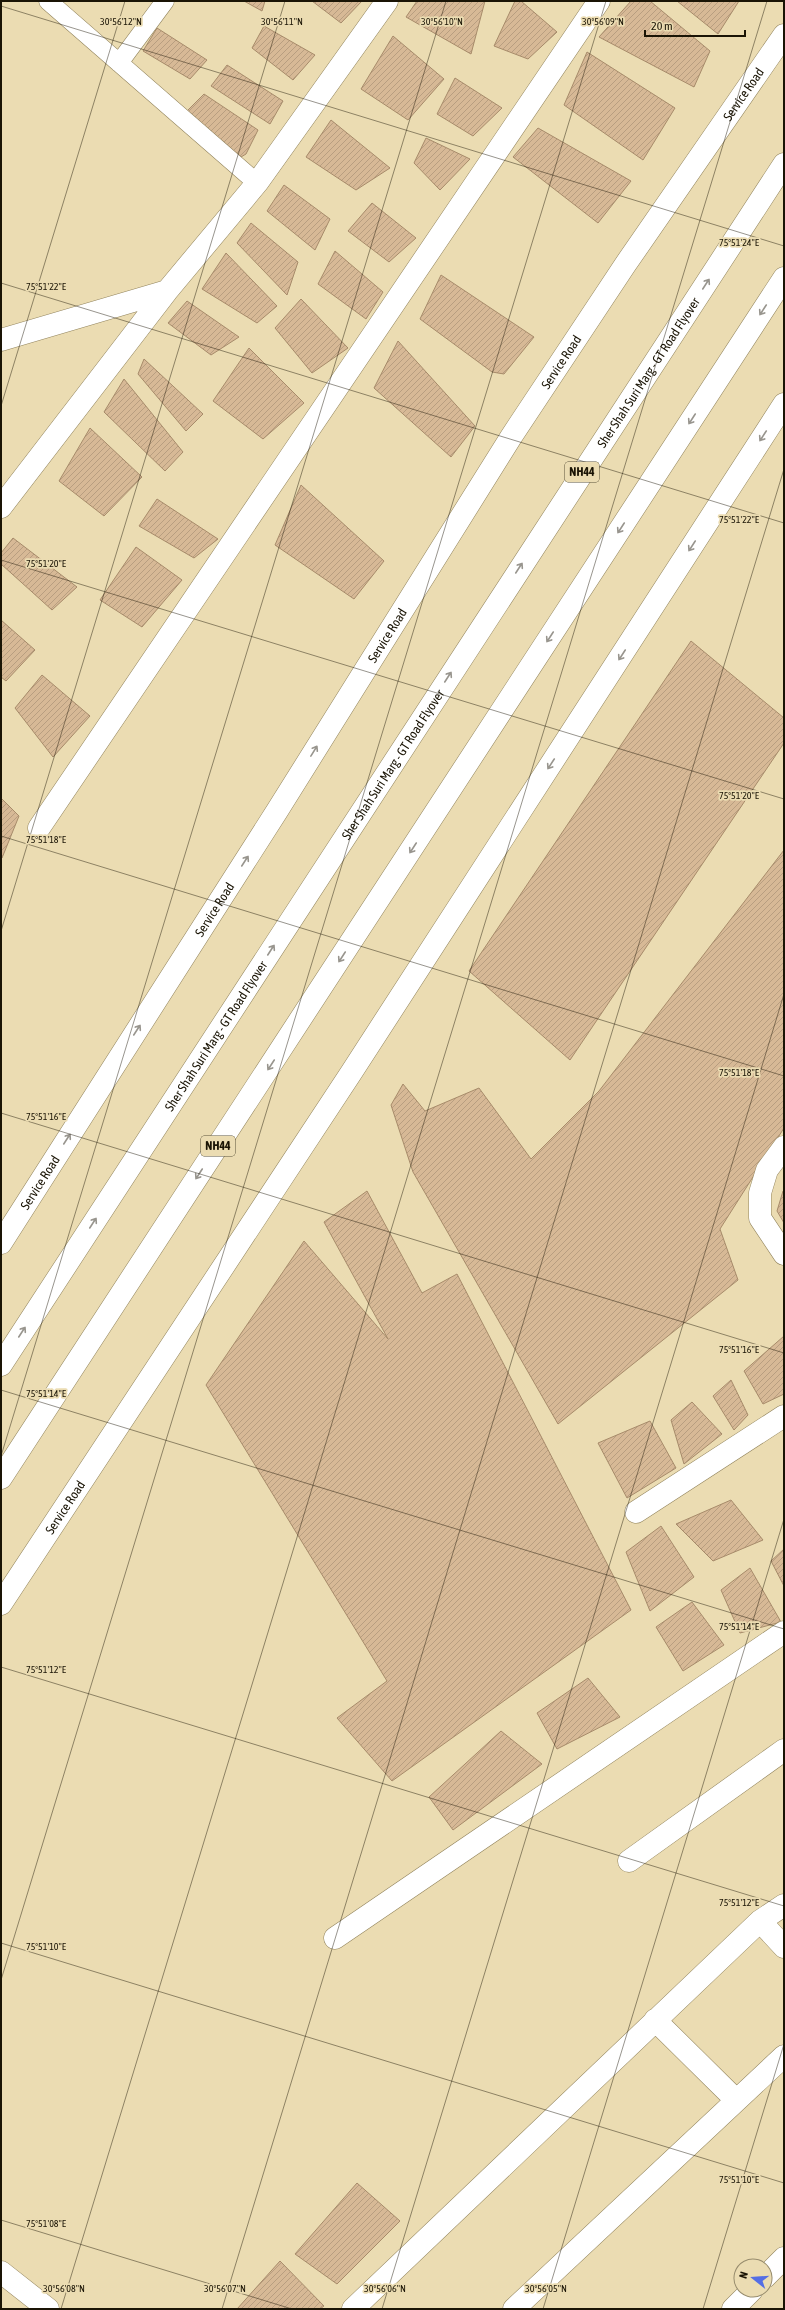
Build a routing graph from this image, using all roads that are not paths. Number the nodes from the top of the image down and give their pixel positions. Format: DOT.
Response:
graph roads {
  1 [pos="48,1"];
  2 [pos="165,1"];
  3 [pos="386,1"];
  4 [pos="599,1"];
  5 [pos="784,35"];
  6 [pos="119,63"];
  7 [pos="784,164"];
  8 [pos="256,184"];
  9 [pos="784,278"];
  10 [pos="167,291"];
  11 [pos="1,340"];
  12 [pos="784,404"];
  13 [pos="1,507"];
  14 [pos="39,828"];
  15 [pos="784,1147"];
  16 [pos="1,1243"];
  17 [pos="784,1254"];
  18 [pos="1,1365"];
  19 [pos="784,1416"];
  20 [pos="1,1478"];
  21 [pos="636,1512"];
  22 [pos="1,1604"];
  23 [pos="784,1632"];
  24 [pos="784,1750"];
  25 [pos="629,1861"];
  26 [pos="784,1905"];
  27 [pos="760,1921"];
  28 [pos="335,1938"];
  29 [pos="784,1947"];
  30 [pos="655,2020"];
  31 [pos="784,2056"];
  32 [pos="736,2100"];
  33 [pos="784,2258"];
  34 [pos="773,2269"];
  35 [pos="1,2272"];
  36 [pos="744,2298"];
  37 [pos="48,2309"];
  38 [pos="352,2309"];
  39 [pos="514,2309"];
  40 [pos="733,2309"];
  1 -- 6 [label="lane"];
  2 -- 6 [label="lane"];
  3 -- 8 [label="main road"];
  4 -- 14 [label="main road"];
  16 -- 5 [label="main road, Service Road, one-way"];
  6 -- 8 [label="lane"];
  18 -- 7 [label="main road, Sher Shah Suri Marg - GT Road Flyover / NH44, one-way"];
  8 -- 10 [label="main road"];
  9 -- 20 [label="main road, NH44, one-way"];
  10 -- 11 [label="main road"];
  10 -- 13 [label="main road"];
  12 -- 22 [label="main road, Service Road, one-way"];
  15 -- 17 [label="main road"];
  19 -- 21 [label="main road"];
  23 -- 28 [label="main road"];
  24 -- 25 [label="main road"];
  26 -- 27 [label="main road"];
  27 -- 29 [label="main road"];
  27 -- 30 [label="main road"];
  30 -- 32 [label="main road"];
  30 -- 38 [label="main road"];
  31 -- 32 [label="main road"];
  32 -- 39 [label="main road"];
  33 -- 34 [label="main road"];
  35 -- 37 [label="main road"];
  36 -- 40 [label="main road"];
}
